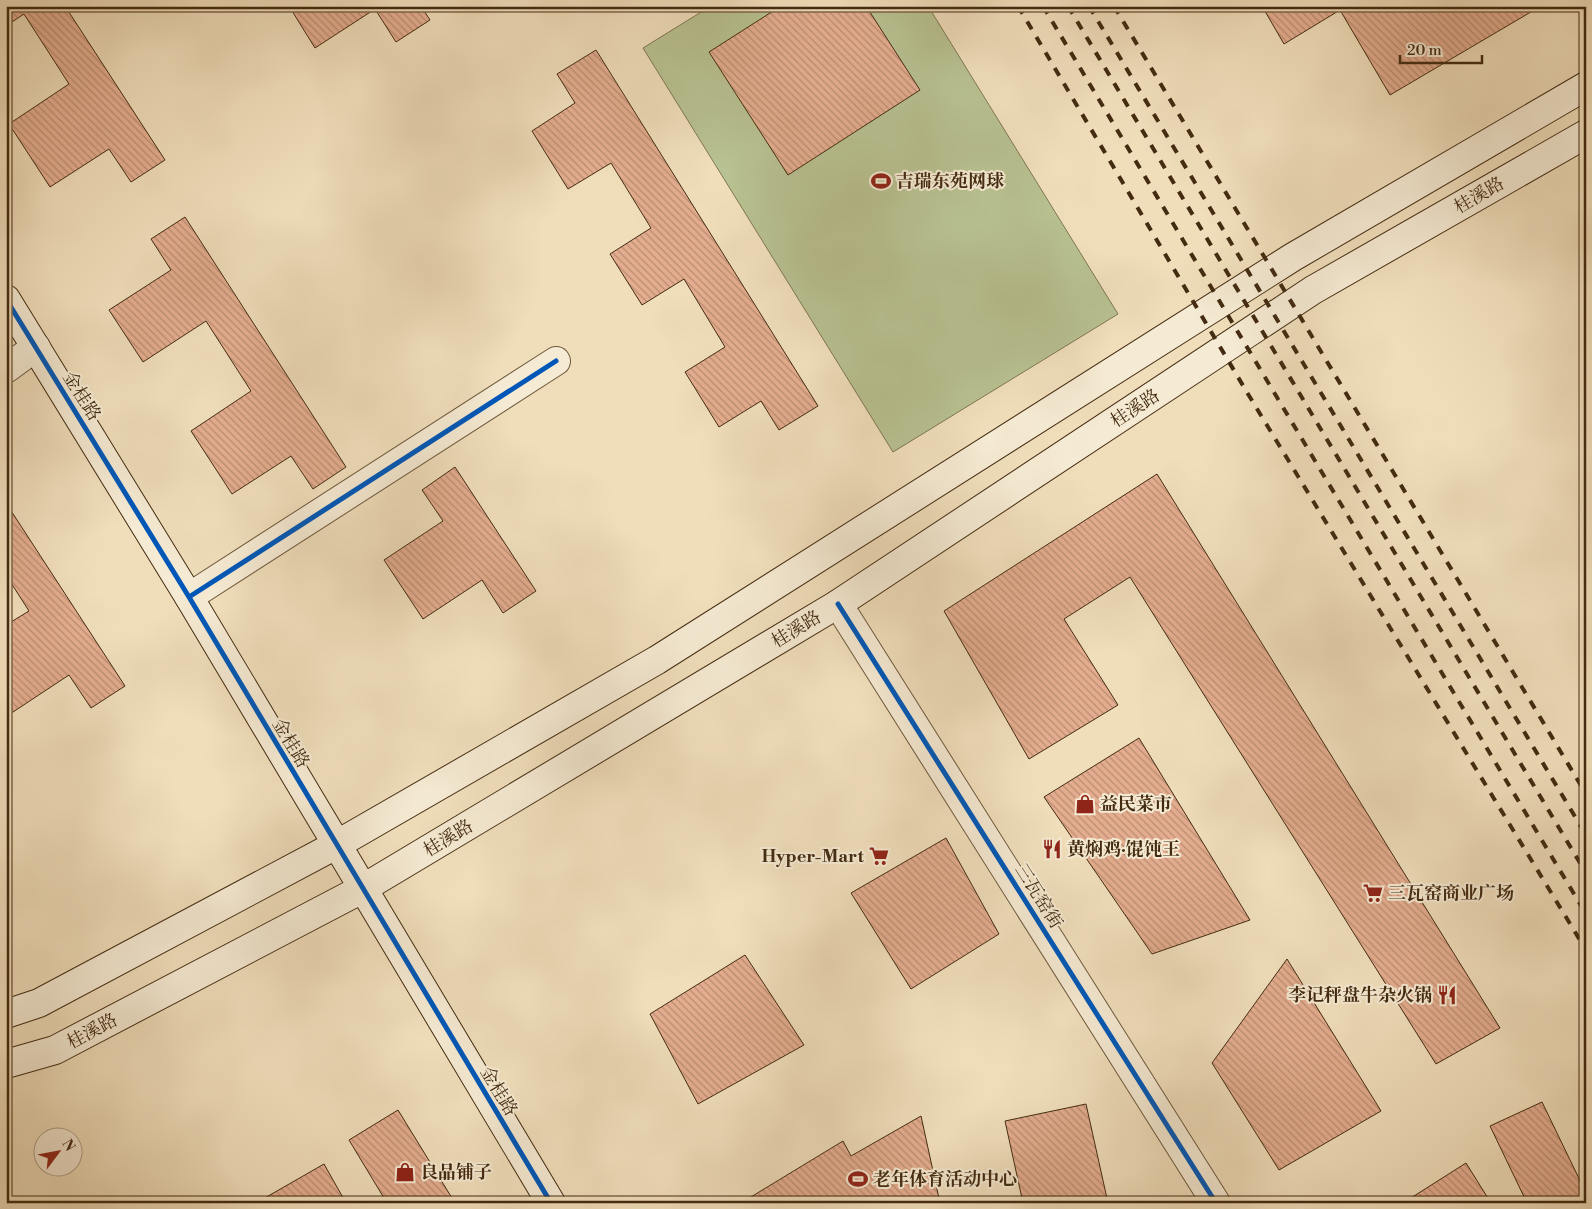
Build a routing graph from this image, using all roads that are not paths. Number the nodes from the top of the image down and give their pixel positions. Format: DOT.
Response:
graph roads {
  1 [pos="1586,86"];
  2 [pos="1586,134"];
  3 [pos="6,299"];
  4 [pos="36,347"];
  5 [pos="556,361"];
  6 [pos="6,369"];
  7 [pos="189,597"];
  8 [pos="838,604"];
  9 [pos="336,845"];
  10 [pos="362,889"];
  11 [pos="6,1014"];
  12 [pos="6,1064"];
  13 [pos="551,1203"];
  14 [pos="1216,1203"];
  1 -- 9 [label="main road"];
  2 -- 8 [label="main road, 桂溪路"];
  3 -- 4 [label="main road, 金桂路"];
  4 -- 6 [label="main road"];
  4 -- 7 [label="main road, 金桂路"];
  5 -- 7 [label="main road"];
  7 -- 9 [label="main road, 金桂路"];
  8 -- 10 [label="main road, 桂溪路"];
  8 -- 14 [label="main road, 三瓦窑街"];
  9 -- 10 [label="main road, 金桂路"];
  9 -- 11 [label="main road"];
  10 -- 12 [label="main road, 桂溪路"];
  10 -- 13 [label="main road, 金桂路"];
}
